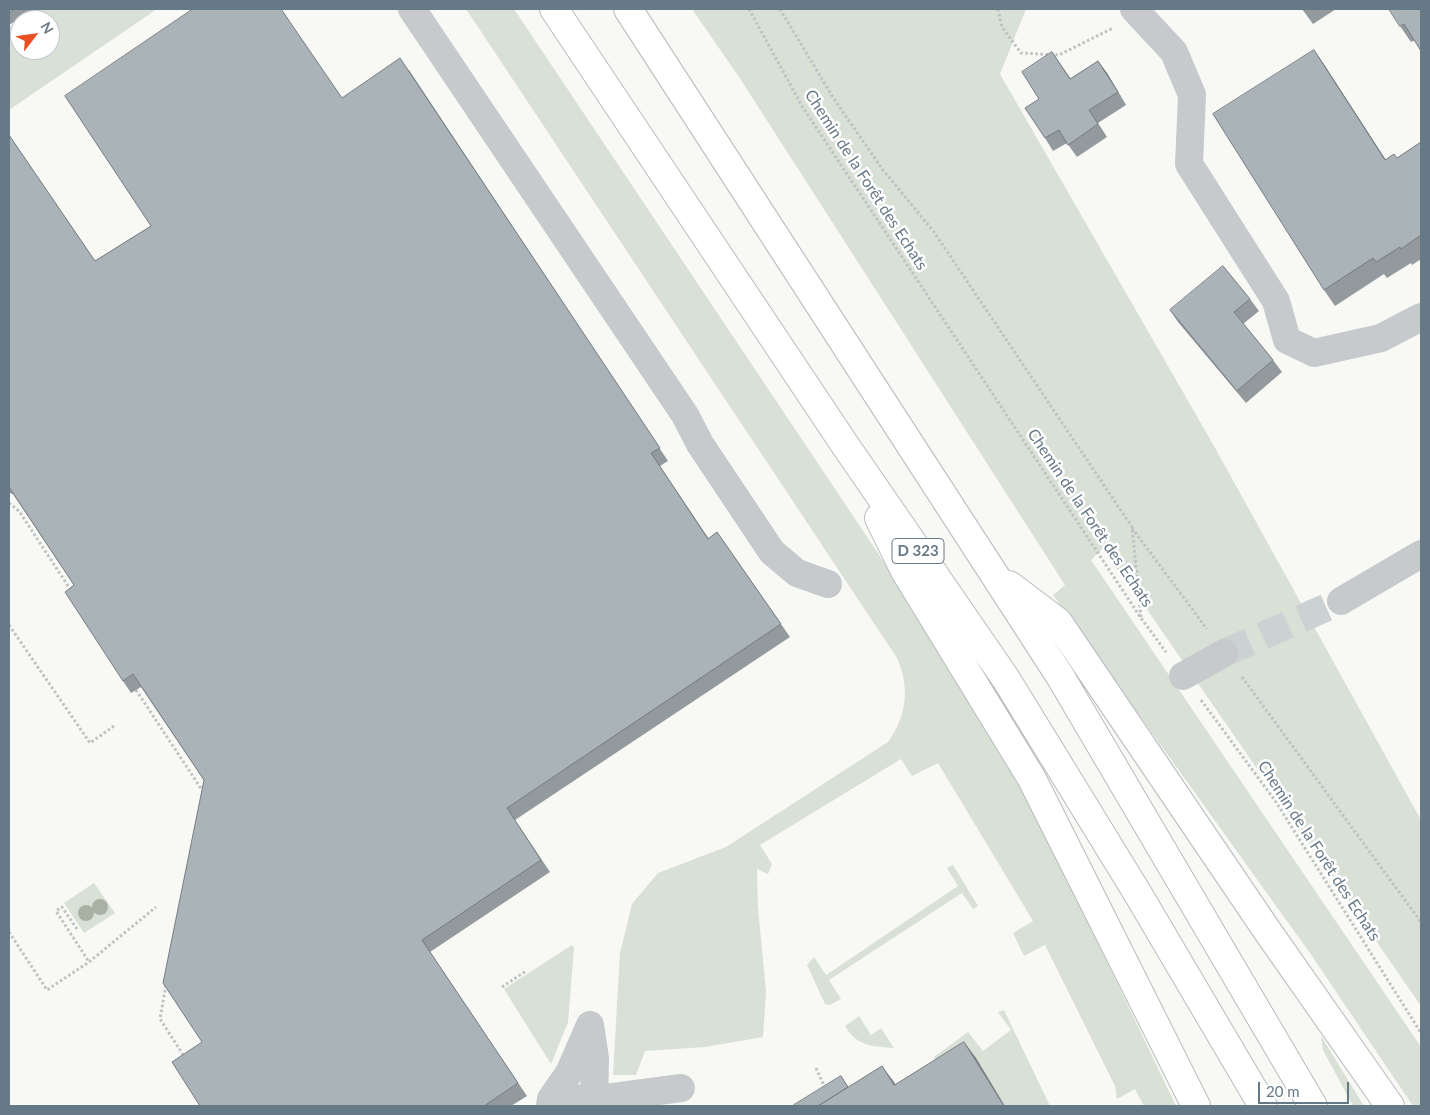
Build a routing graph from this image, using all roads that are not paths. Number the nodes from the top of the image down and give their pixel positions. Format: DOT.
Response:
graph roads {
  1 [pos="412,9"];
  2 [pos="554,9"];
  3 [pos="628,9"];
  4 [pos="1136,12"];
  5 [pos="639,20"];
  6 [pos="1421,318"];
  7 [pos="843,442"];
  8 [pos="1421,554"];
  9 [pos="995,573"];
  10 [pos="828,584"];
  11 [pos="1341,601"];
  12 [pos="1224,652"];
  13 [pos="1183,676"];
  14 [pos="1334,1028"];
  15 [pos="681,1088"];
  16 [pos="649,1099"];
  17 [pos="594,1102"];
  18 [pos="552,1104"];
  19 [pos="1196,1106"];
  20 [pos="1263,1106"];
  21 [pos="1313,1106"];
  22 [pos="1374,1106"];
  23 [pos="1390,1106"];
  1 -- 10 [label="street"];
  2 -- 7 [label="highway, D 323"];
  3 -- 5 [label="highway, D 323"];
  4 -- 6 [label="street"];
  5 -- 9 [label="highway, D 323"];
  7 -- 19 [label="highway"];
  7 -- 20 [label="highway, D 323"];
  8 -- 11 [label="street"];
  9 -- 14 [label="highway"];
  9 -- 21 [label="highway, D 323"];
  12 -- 13 [label="street"];
  14 -- 22 [label="highway"];
  14 -- 23 [label="highway"];
  15 -- 16 [label="street"];
  16 -- 17 [label="street"];
  17 -- 18 [label="street"];
  17 -- 18 [label="street"];
}
